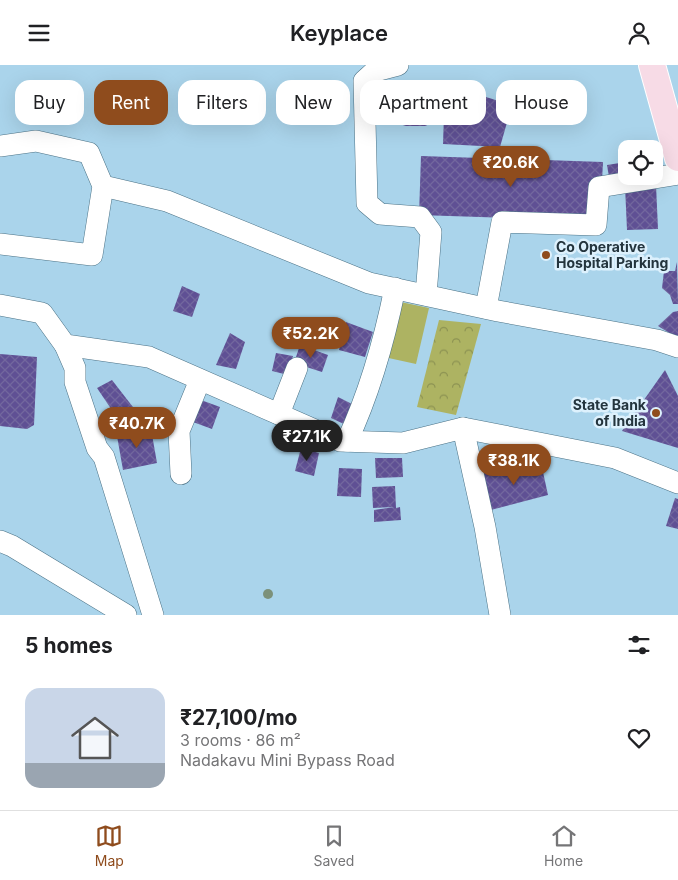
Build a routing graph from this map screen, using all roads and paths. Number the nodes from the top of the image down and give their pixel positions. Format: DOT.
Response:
graph roads {
  1 [pos="398,65"];
  2 [pos="652,65"];
  3 [pos="660,65"];
  4 [pos="678,115"];
  5 [pos="0,146"];
  6 [pos="678,158"];
  7 [pos="678,174"];
  8 [pos="103,186"];
  9 [pos="0,244"];
  10 [pos="395,289"];
  11 [pos="426,295"];
  12 [pos="0,305"];
  13 [pos="486,308"];
  14 [pos="65,345"];
  15 [pos="678,347"];
  16 [pos="297,367"];
  17 [pos="200,380"];
  18 [pos="279,414"];
  19 [pos="463,428"];
  20 [pos="347,441"];
  21 [pos="181,474"];
  22 [pos="678,483"];
  23 [pos="0,541"];
  24 [pos="126,615"];
  25 [pos="153,615"];
  26 [pos="500,615"];
  1 -- 11 [label="street"];
  2 -- 6 [label="main road"];
  3 -- 4 [label="main road"];
  5 -- 8 [label="street"];
  7 -- 13 [label="street"];
  8 -- 9 [label="street"];
  8 -- 10 [label="street"];
  10 -- 11 [label="street"];
  10 -- 20 [label="street"];
  11 -- 13 [label="street"];
  12 -- 14 [label="street"];
  13 -- 15 [label="street"];
  14 -- 17 [label="street"];
  14 -- 25 [label="street"];
  16 -- 18 [label="street"];
  17 -- 18 [label="street"];
  17 -- 21 [label="street"];
  18 -- 20 [label="street"];
  19 -- 20 [label="street"];
  19 -- 22 [label="street"];
  19 -- 26 [label="street"];
  23 -- 24 [label="street"];
}
